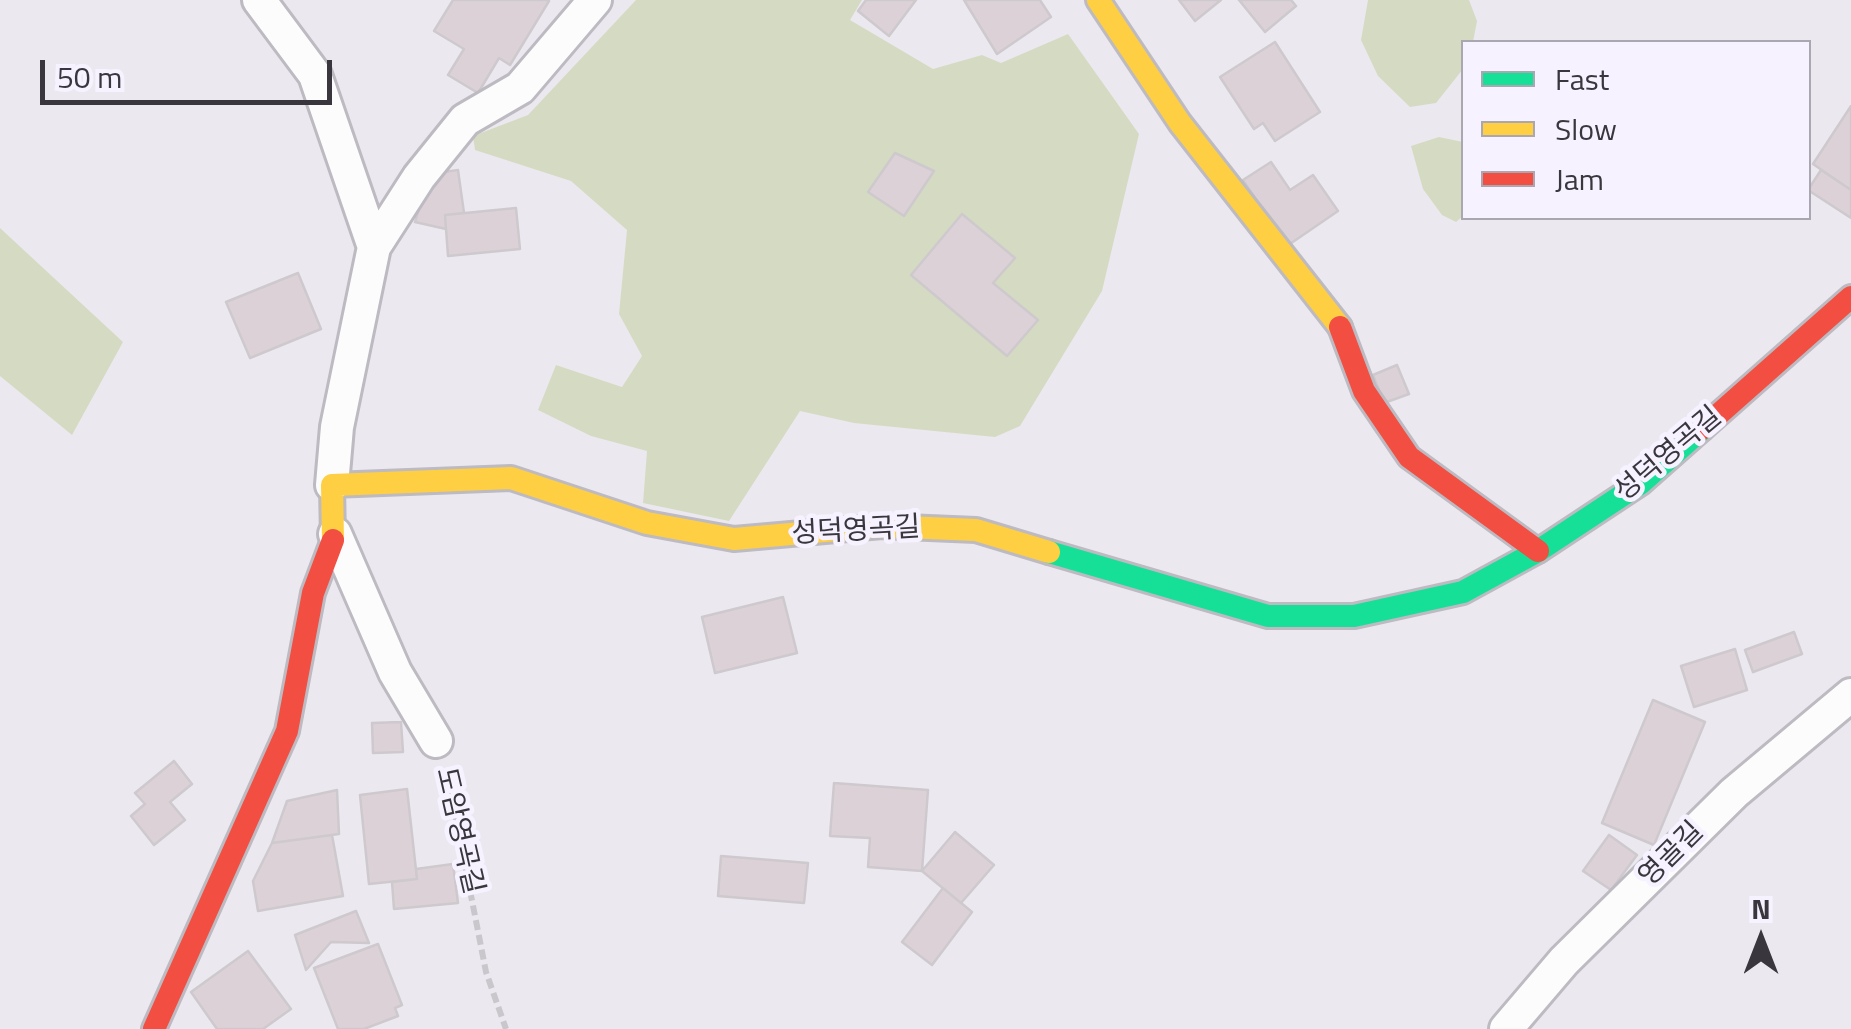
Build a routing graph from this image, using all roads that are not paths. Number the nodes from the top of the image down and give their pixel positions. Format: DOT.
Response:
graph roads {
  1 [pos="259,0"];
  2 [pos="595,0"];
  3 [pos="1098,0"];
  4 [pos="374,247"];
  5 [pos="1851,296"];
  6 [pos="332,486"];
  7 [pos="335,534"];
  8 [pos="1538,551"];
  9 [pos="1851,695"];
  10 [pos="436,740"];
  11 [pos="154,1029"];
  12 [pos="1506,1029"];
  1 -- 4 [label="street"];
  2 -- 4 [label="street"];
  3 -- 8 [label="main road"];
  4 -- 6 [label="street"];
  5 -- 8 [label="main road, 성덕영곡길"];
  6 -- 7 [label="main road"];
  6 -- 8 [label="main road, 성덕영곡길"];
  7 -- 10 [label="street, 도암영곡길"];
  7 -- 11 [label="main road"];
  9 -- 12 [label="street, 영골길"];
}
